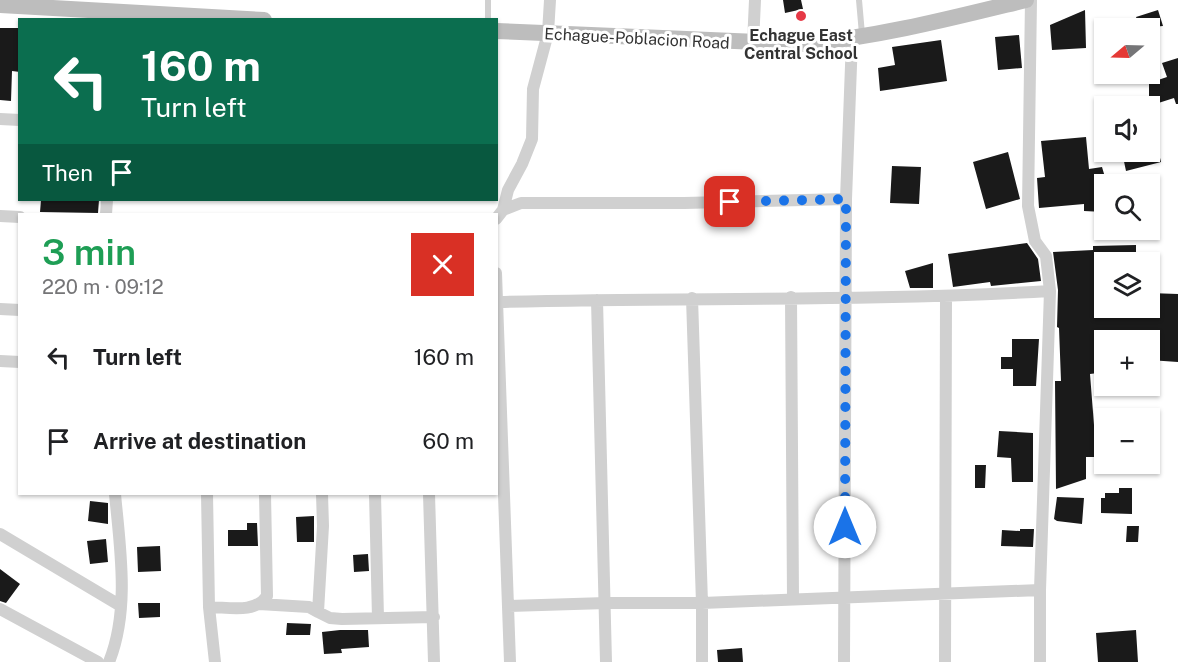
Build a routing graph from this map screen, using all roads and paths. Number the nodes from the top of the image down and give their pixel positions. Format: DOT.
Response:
graph roads {
  1 [pos="488,0"];
  2 [pos="550,0"];
  3 [pos="755,0"];
  4 [pos="859,0"];
  5 [pos="1026,0"];
  6 [pos="1030,0"];
  7 [pos="53,4"];
  8 [pos="0,5"];
  9 [pos="120,16"];
  10 [pos="192,18"];
  11 [pos="488,18"];
  12 [pos="498,31"];
  13 [pos="548,33"];
  14 [pos="857,38"];
  15 [pos="753,44"];
  16 [pos="0,119"];
  17 [pos="18,120"];
  18 [pos="846,199"];
  19 [pos="500,214"];
  20 [pos="0,216"];
  21 [pos="18,217"];
  22 [pos="1050,291"];
  23 [pos="791,297"];
  24 [pos="946,297"];
  25 [pos="692,298"];
  26 [pos="845,298"];
  27 [pos="597,300"];
  28 [pos="498,302"];
  29 [pos="0,309"];
  30 [pos="18,310"];
  31 [pos="0,361"];
  32 [pos="18,362"];
  33 [pos="115,495"];
  34 [pos="207,495"];
  35 [pos="265,495"];
  36 [pos="322,495"];
  37 [pos="375,495"];
  38 [pos="429,495"];
  39 [pos="0,534"];
  40 [pos="1040,590"];
  41 [pos="945,594"];
  42 [pos="845,596"];
  43 [pos="793,598"];
  44 [pos="606,603"];
  45 [pos="702,603"];
  46 [pos="259,604"];
  47 [pos="121,606"];
  48 [pos="509,606"];
  49 [pos="209,607"];
  50 [pos="0,609"];
  51 [pos="318,612"];
  52 [pos="434,617"];
  53 [pos="378,618"];
  54 [pos="98,662"];
  55 [pos="109,662"];
  56 [pos="215,662"];
  57 [pos="434,662"];
  58 [pos="510,662"];
  59 [pos="606,662"];
  60 [pos="702,662"];
  61 [pos="844,662"];
  62 [pos="945,662"];
  63 [pos="1040,662"];
  1 -- 11 [label="lane"];
  2 -- 13 [label="street"];
  3 -- 15 [label="street"];
  4 -- 14 [label="lane"];
  5 -- 14 [label="main road, Echague-Poblacion Road"];
  6 -- 22 [label="street"];
  7 -- 8 [label="main road"];
  7 -- 9 [label="main road"];
  9 -- 10 [label="main road"];
  12 -- 13 [label="main road, Echague-Poblacion Road"];
  13 -- 15 [label="main road, Echague-Poblacion Road"];
  13 -- 19 [label="street"];
  14 -- 15 [label="main road, Echague-Poblacion Road"];
  14 -- 18 [label="street"];
  16 -- 17 [label="street"];
  18 -- 19 [label="street"];
  18 -- 26 [label="street"];
  20 -- 21 [label="street"];
  22 -- 24 [label="street"];
  22 -- 40 [label="street"];
  23 -- 25 [label="street"];
  23 -- 26 [label="street"];
  23 -- 43 [label="street"];
  24 -- 26 [label="street"];
  24 -- 41 [label="street"];
  25 -- 27 [label="street"];
  25 -- 45 [label="street"];
  26 -- 42 [label="street"];
  27 -- 28 [label="street"];
  27 -- 44 [label="street"];
  28 -- 48 [label="street"];
  29 -- 30 [label="street"];
  31 -- 32 [label="street"];
  33 -- 47 [label="street"];
  34 -- 49 [label="street"];
  35 -- 46 [label="street"];
  36 -- 51 [label="street"];
  37 -- 53 [label="street"];
  38 -- 52 [label="street"];
  39 -- 47 [label="street"];
  40 -- 41 [label="street"];
  40 -- 63 [label="street"];
  41 -- 42 [label="street"];
  41 -- 62 [label="street"];
  42 -- 43 [label="street"];
  42 -- 61 [label="street"];
  43 -- 45 [label="street"];
  44 -- 45 [label="street"];
  44 -- 48 [label="street"];
  44 -- 59 [label="street"];
  45 -- 60 [label="street"];
  46 -- 49 [label="street"];
  46 -- 51 [label="street"];
  47 -- 55 [label="street"];
  48 -- 58 [label="street"];
  49 -- 56 [label="street"];
  50 -- 54 [label="street"];
  51 -- 53 [label="street"];
  52 -- 53 [label="street"];
  52 -- 57 [label="street"];
}
